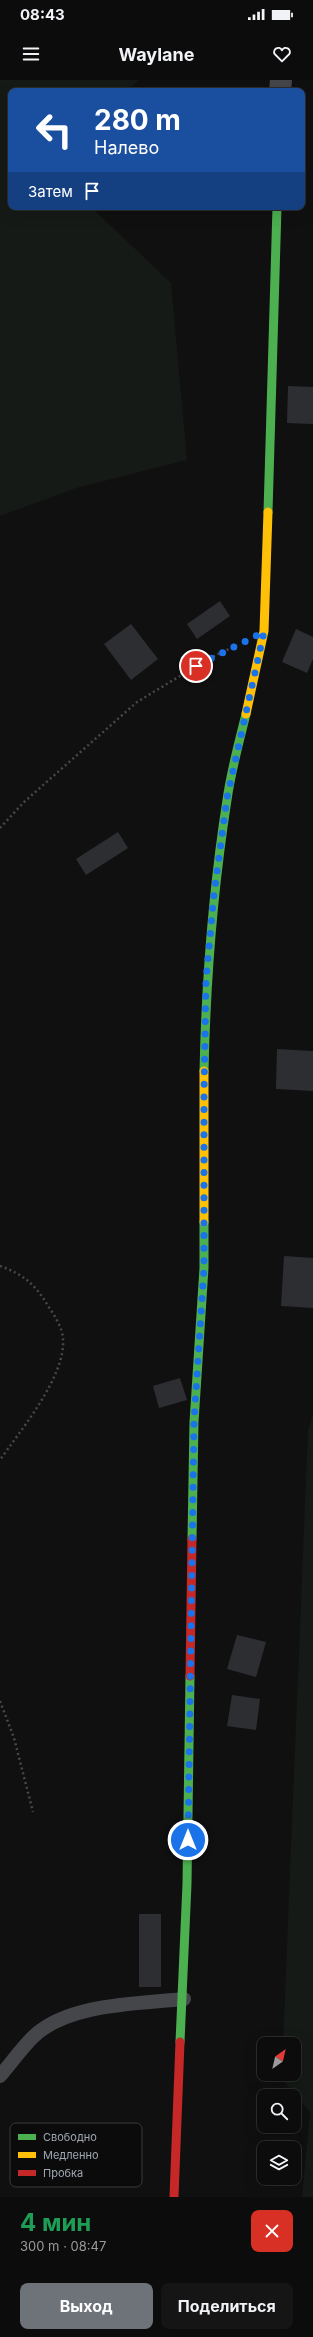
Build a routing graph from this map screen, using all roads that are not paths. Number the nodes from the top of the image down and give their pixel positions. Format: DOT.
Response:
graph roads {
  1 [pos="277,210"];
  2 [pos="184,1999"];
  3 [pos="0,2076"];
  4 [pos="174,2197"];
  1 -- 2 [label="street"];
  2 -- 3 [label="lane"];
  2 -- 4 [label="street"];
}
